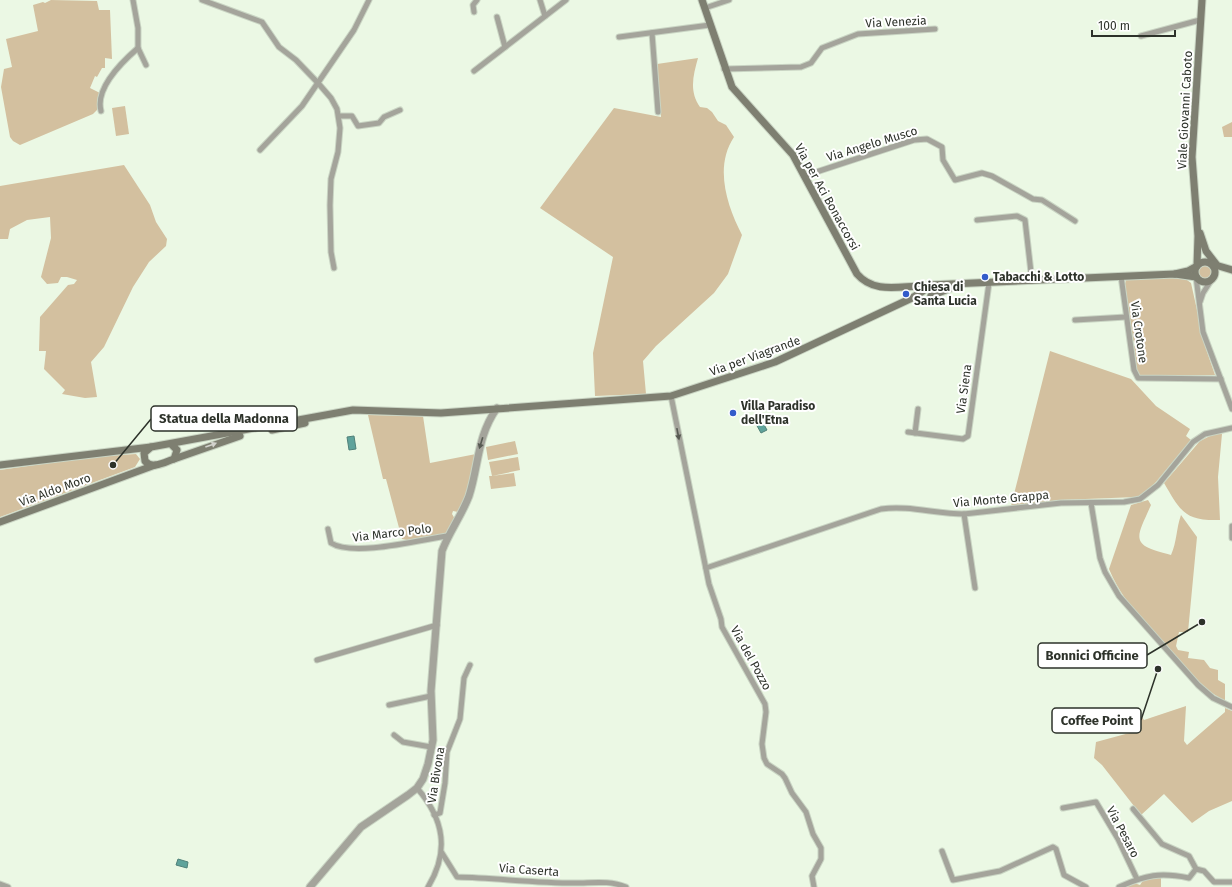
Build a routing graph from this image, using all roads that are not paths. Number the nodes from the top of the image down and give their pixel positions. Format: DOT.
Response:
graph roads {
  1 [pos="133,0"];
  2 [pos="202,0"];
  3 [pos="369,0"];
  4 [pos="476,0"];
  5 [pos="540,0"];
  6 [pos="566,0"];
  7 [pos="702,0"];
  8 [pos="729,0"];
  9 [pos="1202,0"];
  10 [pos="705,8"];
  11 [pos="474,12"];
  12 [pos="497,16"];
  13 [pos="545,16"];
  14 [pos="1200,20"];
  15 [pos="710,25"];
  16 [pos="935,29"];
  17 [pos="652,33"];
  18 [pos="1141,36"];
  19 [pos="619,37"];
  20 [pos="504,47"];
  21 [pos="138,48"];
  22 [pos="146,65"];
  23 [pos="724,69"];
  24 [pos="474,71"];
  25 [pos="318,83"];
  26 [pos="400,110"];
  27 [pos="101,111"];
  28 [pos="658,112"];
  29 [pos="339,116"];
  30 [pos="260,150"];
  31 [pos="804,176"];
  32 [pos="977,220"];
  33 [pos="1075,221"];
  34 [pos="1196,221"];
  35 [pos="1213,263"];
  36 [pos="1197,266"];
  37 [pos="334,268"];
  38 [pos="1232,271"];
  39 [pos="1176,274"];
  40 [pos="1121,276"];
  41 [pos="1196,277"];
  42 [pos="1212,279"];
  43 [pos="1032,281"];
  44 [pos="989,283"];
  45 [pos="965,284"];
  46 [pos="926,291"];
  47 [pos="1199,307"];
  48 [pos="1126,317"];
  49 [pos="1074,320"];
  50 [pos="1221,379"];
  51 [pos="671,396"];
  52 [pos="497,408"];
  53 [pos="918,408"];
  54 [pos="1232,409"];
  55 [pos="364,410"];
  56 [pos="1232,428"];
  57 [pos="908,432"];
  58 [pos="915,433"];
  59 [pos="172,445"];
  60 [pos="151,447"];
  61 [pos="113,452"];
  62 [pos="144,458"];
  63 [pos="174,459"];
  64 [pos="0,465"];
  65 [pos="155,466"];
  66 [pos="117,479"];
  67 [pos="1091,503"];
  68 [pos="964,514"];
  69 [pos="0,522"];
  70 [pos="1232,526"];
  71 [pos="328,529"];
  72 [pos="447,536"];
  73 [pos="1232,538"];
  74 [pos="706,568"];
  75 [pos="975,588"];
  76 [pos="437,626"];
  77 [pos="317,660"];
  78 [pos="470,665"];
  79 [pos="431,696"];
  80 [pos="389,705"];
  81 [pos="1232,707"];
  82 [pos="394,735"];
  83 [pos="432,748"];
  84 [pos="416,788"];
  85 [pos="1063,808"];
  86 [pos="1133,809"];
  87 [pos="434,815"];
  88 [pos="942,852"];
  89 [pos="442,853"];
  90 [pos="1196,869"];
  91 [pos="1137,879"];
  92 [pos="1232,882"];
  93 [pos="0,884"];
  94 [pos="8,887"];
  95 [pos="310,887"];
  96 [pos="428,887"];
  97 [pos="626,887"];
  98 [pos="814,887"];
  99 [pos="1086,887"];
  100 [pos="1119,887"];
  1 -- 21 [label="street"];
  2 -- 25 [label="street"];
  3 -- 25 [label="street"];
  4 -- 11 [label="street"];
  5 -- 13 [label="street"];
  6 -- 13 [label="street"];
  7 -- 10 [label="main road, Via per Aci Bonaccorsi"];
  8 -- 10 [label="street"];
  9 -- 14 [label="main road, Viale Giovanni Caboto"];
  10 -- 15 [label="main road, Via per Aci Bonaccorsi"];
  12 -- 20 [label="street"];
  13 -- 20 [label="street"];
  14 -- 18 [label="street"];
  14 -- 34 [label="main road, Viale Giovanni Caboto"];
  15 -- 17 [label="street"];
  15 -- 23 [label="main road, Via per Aci Bonaccorsi"];
  16 -- 23 [label="street, Via Venezia"];
  17 -- 19 [label="street"];
  17 -- 28 [label="street"];
  20 -- 24 [label="street"];
  21 -- 22 [label="street"];
  21 -- 27 [label="street"];
  23 -- 31 [label="main road, Via per Aci Bonaccorsi"];
  25 -- 29 [label="street"];
  25 -- 30 [label="street"];
  26 -- 29 [label="street"];
  29 -- 37 [label="street"];
  31 -- 33 [label="street, Via Angelo Musco"];
  31 -- 46 [label="main road, Via per Aci Bonaccorsi"];
  32 -- 43 [label="street"];
  34 -- 35 [label="main road"];
  34 -- 36 [label="main road"];
  35 -- 36 [label="main road"];
  35 -- 38 [label="main road"];
  35 -- 42 [label="main road"];
  36 -- 39 [label="main road"];
  36 -- 41 [label="main road"];
  38 -- 42 [label="main road"];
  39 -- 40 [label="main road"];
  39 -- 41 [label="main road"];
  40 -- 43 [label="main road"];
  40 -- 48 [label="street, Via Crotone"];
  41 -- 42 [label="main road"];
  41 -- 47 [label="street"];
  42 -- 47 [label="street"];
  43 -- 44 [label="main road"];
  44 -- 45 [label="main road"];
  44 -- 58 [label="street, Via Siena"];
  45 -- 46 [label="main road"];
  45 -- 46 [label="main road, Via per Viagrande"];
  46 -- 51 [label="main road, Via per Viagrande"];
  47 -- 50 [label="street"];
  48 -- 49 [label="street"];
  48 -- 50 [label="street, Via Crotone"];
  50 -- 54 [label="street"];
  51 -- 52 [label="main road, Via per Viagrande"];
  51 -- 74 [label="street, Via del Pozzo, one-way"];
  52 -- 55 [label="main road, Via per Viagrande"];
  52 -- 72 [label="street, one-way"];
  53 -- 58 [label="street"];
  55 -- 59 [label="main road"];
  63 -- 55 [label="main road, one-way"];
  56 -- 67 [label="street, Via Monte Grappa"];
  57 -- 58 [label="street, Via Siena"];
  59 -- 60 [label="main road"];
  59 -- 63 [label="main road"];
  60 -- 61 [label="main road"];
  60 -- 62 [label="main road"];
  61 -- 62 [label="main road"];
  61 -- 64 [label="main road"];
  62 -- 65 [label="main road"];
  62 -- 66 [label="main road"];
  63 -- 65 [label="main road"];
  65 -- 66 [label="main road"];
  66 -- 69 [label="main road, Via Aldo Moro"];
  67 -- 68 [label="street, Via Monte Grappa"];
  67 -- 81 [label="street"];
  68 -- 74 [label="street, Via Monte Grappa"];
  68 -- 75 [label="street"];
  70 -- 73 [label="street"];
  71 -- 72 [label="street, Via Marco Polo"];
  72 -- 76 [label="street"];
  74 -- 98 [label="street, Via del Pozzo"];
  76 -- 77 [label="street"];
  76 -- 79 [label="street"];
  78 -- 87 [label="street, Via Bivona"];
  79 -- 80 [label="street"];
  79 -- 83 [label="street"];
  82 -- 83 [label="street"];
  83 -- 84 [label="street"];
  84 -- 87 [label="street"];
  84 -- 95 [label="street"];
  85 -- 91 [label="street, Via Pesaro"];
  86 -- 90 [label="street"];
  87 -- 89 [label="street"];
  88 -- 99 [label="street"];
  89 -- 96 [label="street"];
  89 -- 97 [label="street, Via Caserta"];
  90 -- 91 [label="street"];
  90 -- 92 [label="street"];
  91 -- 100 [label="street"];
  93 -- 94 [label="street"];
}
